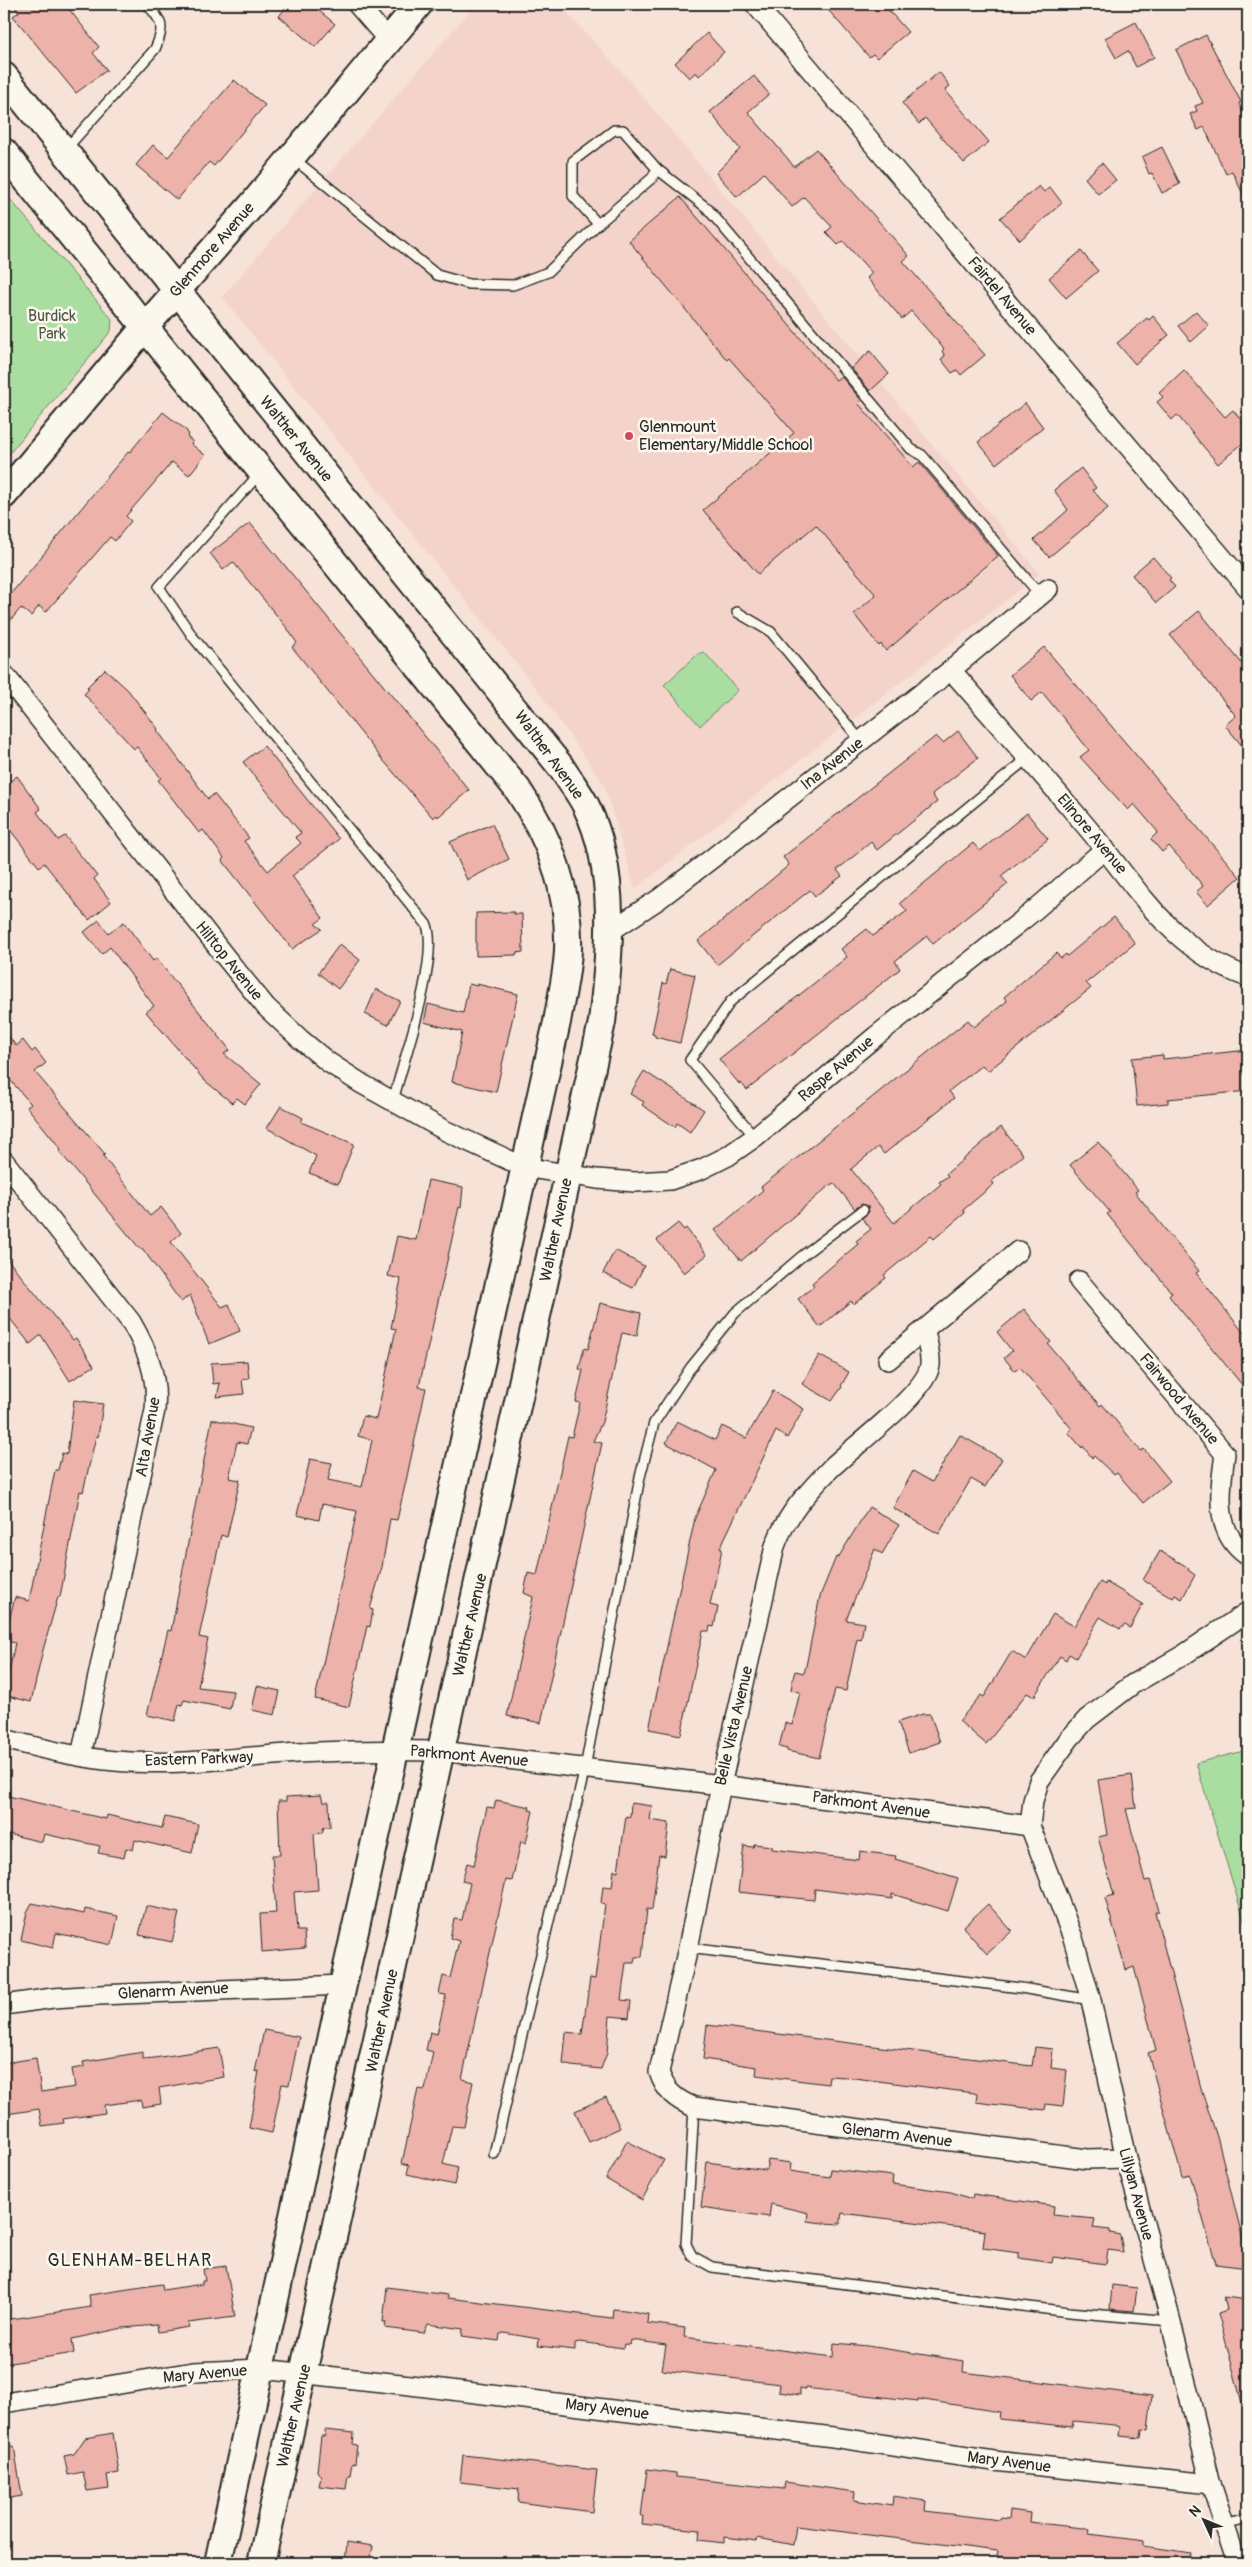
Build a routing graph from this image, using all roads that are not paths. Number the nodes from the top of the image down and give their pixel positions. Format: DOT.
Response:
graph roads {
  1 [pos="147,4"];
  2 [pos="357,4"];
  3 [pos="419,4"];
  4 [pos="755,4"];
  5 [pos="389,41"];
  6 [pos="4,76"];
  7 [pos="64,150"];
  8 [pos="4,152"];
  9 [pos="292,157"];
  10 [pos="657,169"];
  11 [pos="598,224"];
  12 [pos="177,289"];
  13 [pos="144,327"];
  14 [pos="262,471"];
  15 [pos="4,495"];
  16 [pos="1248,588"];
  17 [pos="1044,592"];
  18 [pos="737,612"];
  19 [pos="951,670"];
  20 [pos="4,674"];
  21 [pos="862,741"];
  22 [pos="1028,758"];
  23 [pos="1105,849"];
  24 [pos="610,932"];
  25 [pos="1248,977"];
  26 [pos="393,1101"];
  27 [pos="755,1137"];
  28 [pos="4,1161"];
  29 [pos="524,1167"];
  30 [pos="568,1175"];
  31 [pos="863,1210"];
  32 [pos="1018,1251"];
  33 [pos="1079,1282"];
  34 [pos="925,1331"];
  35 [pos="888,1360"];
  36 [pos="1248,1556"];
  37 [pos="1248,1615"];
  38 [pos="4,1739"];
  39 [pos="396,1750"];
  40 [pos="441,1751"];
  41 [pos="81,1756"];
  42 [pos="586,1768"];
  43 [pos="721,1784"];
  44 [pos="1030,1826"];
  45 [pos="688,1948"];
  46 [pos="343,1985"];
  47 [pos="1091,2000"];
  48 [pos="4,2005"];
  49 [pos="671,2094"];
  50 [pos="694,2107"];
  51 [pos="494,2154"];
  52 [pos="1126,2158"];
  53 [pos="1171,2321"];
  54 [pos="261,2369"];
  55 [pos="304,2374"];
  56 [pos="4,2403"];
  57 [pos="1211,2484"];
  58 [pos="1248,2518"];
  59 [pos="1224,2524"];
  60 [pos="218,2563"];
  61 [pos="261,2563"];
  62 [pos="1237,2563"];
  1 -- 7 [label="lane"];
  2 -- 5 [label="street"];
  3 -- 5 [label="main road, Glenmore Avenue"];
  4 -- 16 [label="street, Fairdel Avenue"];
  5 -- 9 [label="main road, Glenmore Avenue"];
  6 -- 7 [label="main road, Walther Avenue"];
  7 -- 12 [label="main road, Walther Avenue"];
  8 -- 13 [label="main road"];
  9 -- 11 [label="lane"];
  9 -- 12 [label="main road, Glenmore Avenue"];
  10 -- 11 [label="lane"];
  10 -- 11 [label="lane"];
  10 -- 17 [label="lane"];
  12 -- 13 [label="main road, Glenmore Avenue"];
  12 -- 24 [label="main road, Walther Avenue"];
  13 -- 14 [label="main road"];
  13 -- 15 [label="main road, Glenmore Avenue"];
  14 -- 26 [label="lane"];
  14 -- 29 [label="main road"];
  17 -- 19 [label="street, Ina Avenue"];
  18 -- 21 [label="lane"];
  19 -- 21 [label="street, Ina Avenue"];
  19 -- 22 [label="street, Elinore Avenue"];
  20 -- 26 [label="street, Hilltop Avenue"];
  21 -- 24 [label="street, Ina Avenue"];
  22 -- 23 [label="street, Elinore Avenue"];
  22 -- 27 [label="lane"];
  23 -- 25 [label="street, Elinore Avenue"];
  23 -- 27 [label="street, Raspe Avenue"];
  24 -- 30 [label="main road, Walther Avenue"];
  26 -- 29 [label="street, Hilltop Avenue"];
  27 -- 30 [label="street, Raspe Avenue"];
  28 -- 41 [label="street, Alta Avenue"];
  29 -- 30 [label="street, Raspe Avenue"];
  29 -- 39 [label="main road"];
  30 -- 40 [label="main road, Walther Avenue"];
  31 -- 42 [label="lane"];
  32 -- 34 [label="street"];
  33 -- 36 [label="street, Fairwood Avenue"];
  34 -- 35 [label="street"];
  34 -- 43 [label="street, Belle Vista Avenue"];
  37 -- 44 [label="street"];
  38 -- 41 [label="street, Eastern Parkway"];
  39 -- 40 [label="street, Parkmont Avenue"];
  39 -- 41 [label="street, Eastern Parkway"];
  39 -- 46 [label="main road"];
  40 -- 42 [label="street, Parkmont Avenue"];
  40 -- 55 [label="main road, Walther Avenue"];
  42 -- 43 [label="street, Parkmont Avenue"];
  42 -- 51 [label="lane"];
  43 -- 44 [label="street, Parkmont Avenue"];
  43 -- 45 [label="street, Belle Vista Avenue"];
  44 -- 47 [label="street, Lillyan Avenue"];
  45 -- 47 [label="lane"];
  45 -- 49 [label="street, Belle Vista Avenue"];
  46 -- 48 [label="street, Glenarm Avenue"];
  46 -- 54 [label="main road"];
  47 -- 52 [label="street, Lillyan Avenue"];
  49 -- 50 [label="street, Glenarm Avenue"];
  50 -- 52 [label="street, Glenarm Avenue"];
  50 -- 53 [label="lane"];
  52 -- 53 [label="street, Lillyan Avenue"];
  53 -- 57 [label="street, Lillyan Avenue"];
  54 -- 55 [label="street, Mary Avenue"];
  54 -- 56 [label="street, Mary Avenue"];
  54 -- 60 [label="main road"];
  55 -- 57 [label="street, Mary Avenue"];
  55 -- 61 [label="main road, Walther Avenue"];
  57 -- 59 [label="street, Lillyan Avenue"];
  58 -- 59 [label="lane"];
  59 -- 62 [label="street, Lillyan Avenue"];
}
